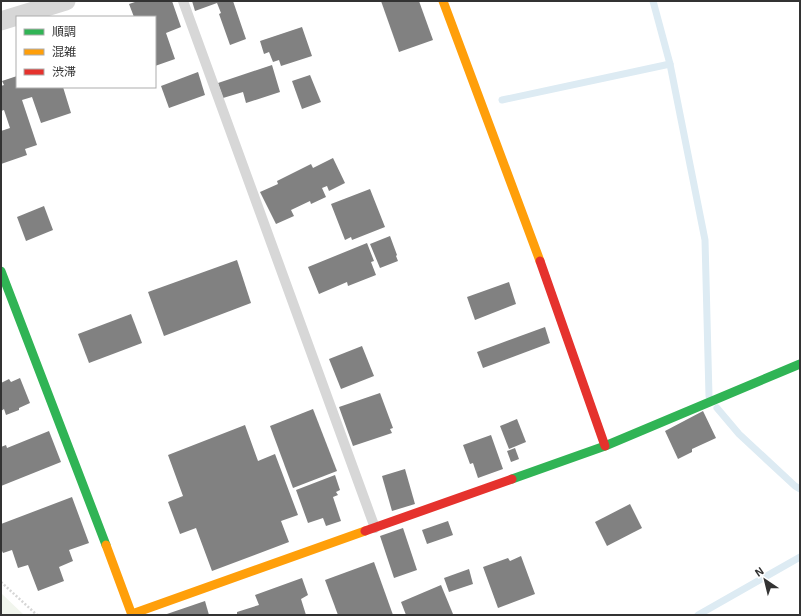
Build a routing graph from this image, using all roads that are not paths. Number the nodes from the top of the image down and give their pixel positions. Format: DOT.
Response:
graph roads {
  1 [pos="66,1"];
  2 [pos="182,1"];
  3 [pos="443,1"];
  4 [pos="16,16"];
  5 [pos="17,16"];
  6 [pos="1,21"];
  7 [pos="1,271"];
  8 [pos="800,364"];
  9 [pos="604,446"];
  10 [pos="375,528"];
  11 [pos="132,614"];
  1 -- 5 [label="street"];
  2 -- 10 [label="lane"];
  3 -- 9 [label="street"];
  4 -- 6 [label="street"];
  7 -- 11 [label="street"];
  8 -- 9 [label="street"];
  9 -- 10 [label="street"];
  10 -- 11 [label="street"];
}
